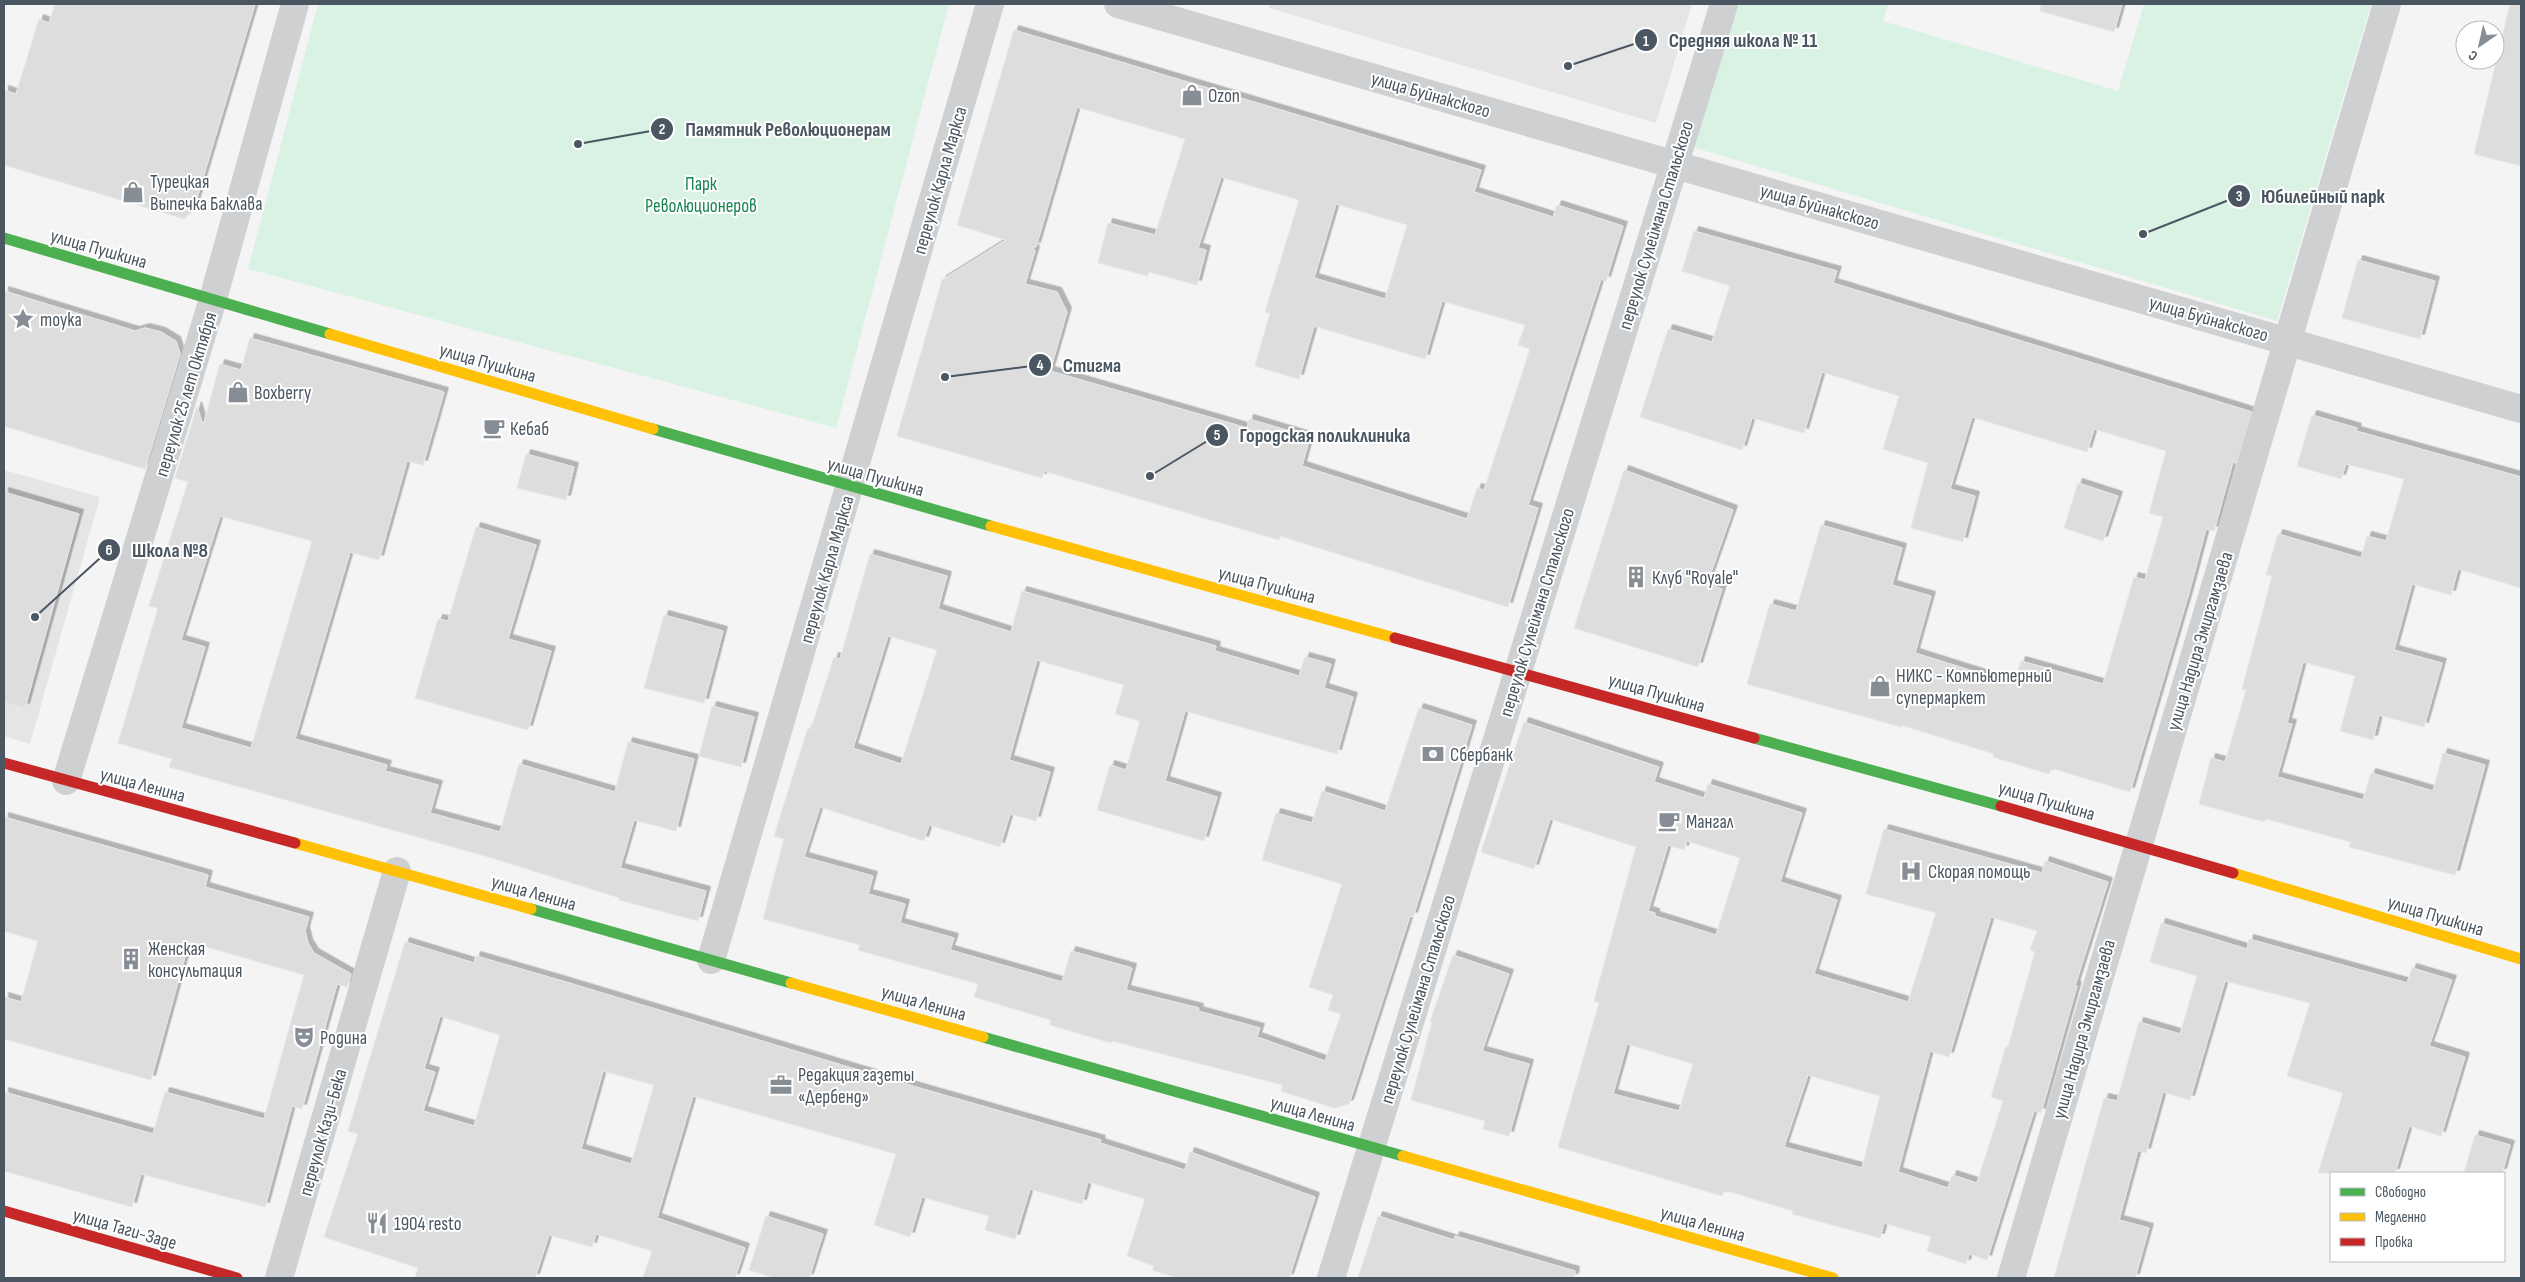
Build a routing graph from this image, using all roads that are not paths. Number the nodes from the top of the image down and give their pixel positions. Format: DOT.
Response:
graph roads {
  1 [pos="295,4"];
  2 [pos="990,4"];
  3 [pos="1118,4"];
  4 [pos="1724,4"];
  5 [pos="2387,4"];
  6 [pos="1674,164"];
  7 [pos="4,238"];
  8 [pos="213,300"];
  9 [pos="2290,341"];
  10 [pos="2521,408"];
  11 [pos="850,487"];
  12 [pos="1518,672"];
  13 [pos="4,763"];
  14 [pos="66,781"];
  15 [pos="2138,844"];
  16 [pos="397,871"];
  17 [pos="2521,959"];
  18 [pos="711,960"];
  19 [pos="1371,1147"];
  20 [pos="4,1211"];
  21 [pos="237,1278"];
  22 [pos="279,1278"];
  23 [pos="1330,1278"];
  24 [pos="1833,1278"];
  25 [pos="2011,1278"];
  1 -- 8 [label="street, переулок 25 лет Октября"];
  2 -- 11 [label="street, переулок Карла Маркса"];
  3 -- 6 [label="street, улица Буйнакского"];
  4 -- 6 [label="street, переулок Сулеймана Стальского"];
  5 -- 9 [label="street, улица Надира Эмиргамзаева"];
  6 -- 9 [label="street, улица Буйнакского"];
  6 -- 12 [label="street, переулок Сулеймана Стальского"];
  7 -- 8 [label="street, улица Пушкина"];
  8 -- 11 [label="street, улица Пушкина"];
  8 -- 14 [label="street, переулок 25 лет Октября"];
  9 -- 10 [label="street, улица Буйнакского"];
  9 -- 15 [label="street, улица Надира Эмиргамзаева"];
  11 -- 12 [label="street, улица Пушкина"];
  11 -- 18 [label="street, переулок Карла Маркса"];
  12 -- 15 [label="street, улица Пушкина"];
  12 -- 19 [label="street, переулок Сулеймана Стальского"];
  13 -- 14 [label="street, улица Ленина"];
  14 -- 16 [label="street, улица Ленина"];
  15 -- 17 [label="street, улица Пушкина"];
  15 -- 25 [label="street, улица Надира Эмиргамзаева"];
  16 -- 18 [label="street, улица Ленина"];
  16 -- 22 [label="street, переулок Кази-Бека"];
  18 -- 19 [label="street, улица Ленина"];
  19 -- 23 [label="street, переулок Сулеймана Стальского"];
  19 -- 24 [label="street, улица Ленина"];
  20 -- 21 [label="street, улица Таги-Заде"];
}
